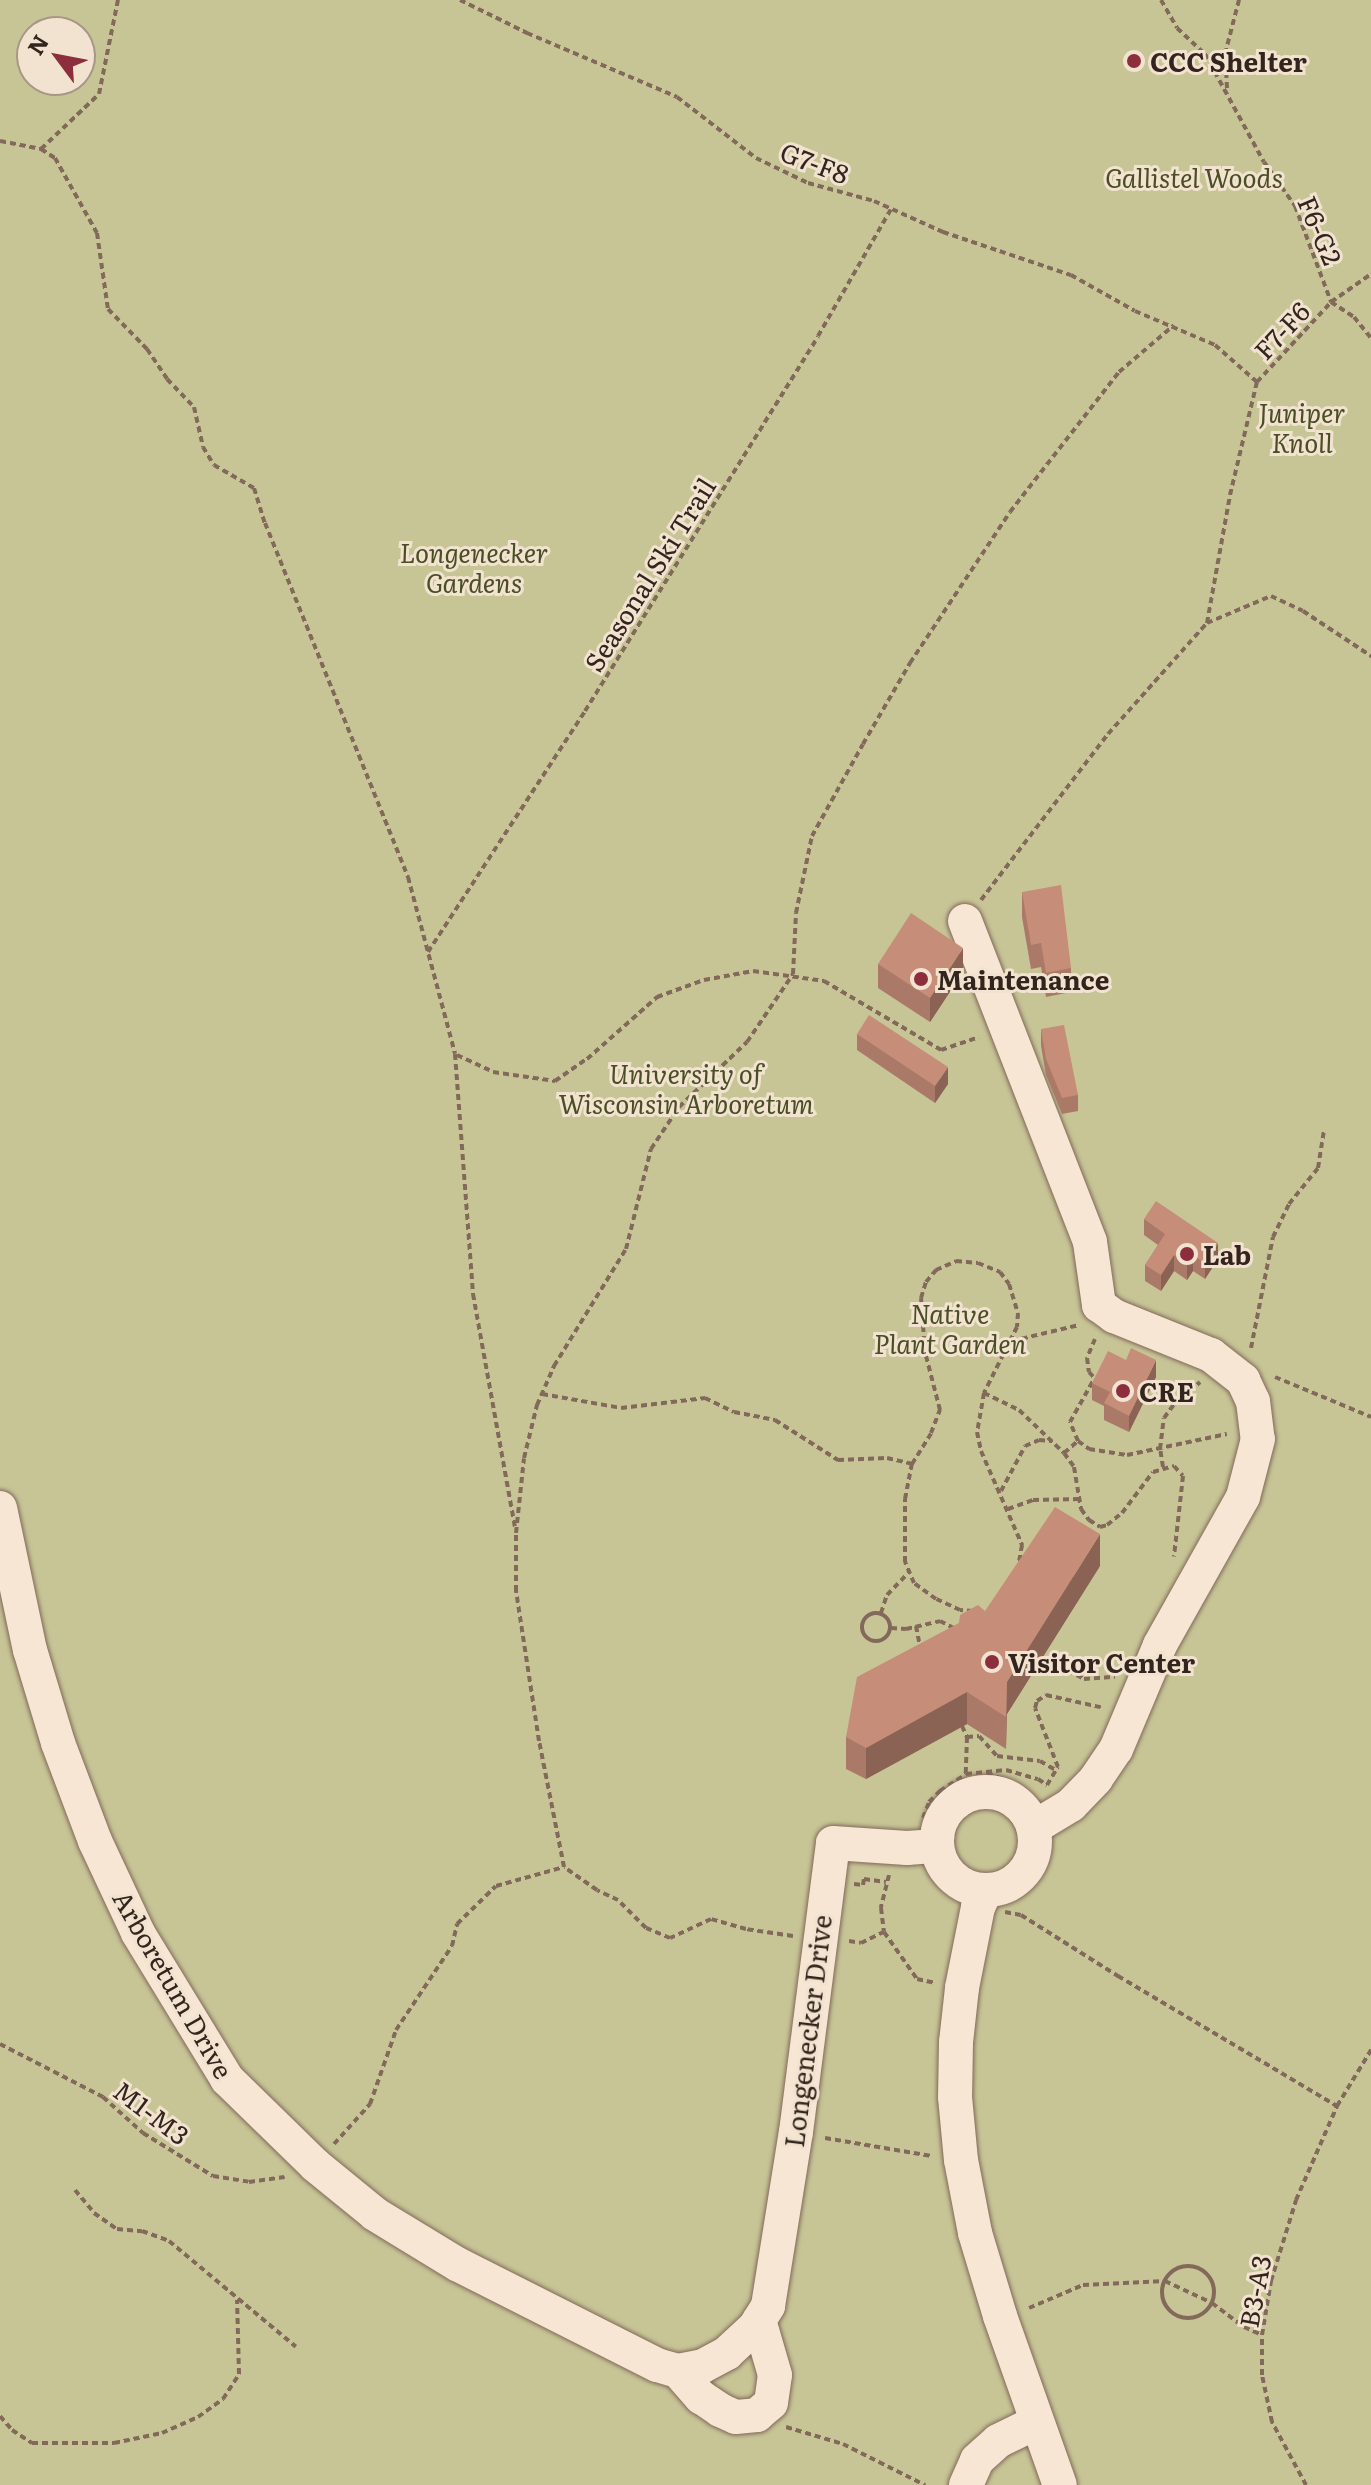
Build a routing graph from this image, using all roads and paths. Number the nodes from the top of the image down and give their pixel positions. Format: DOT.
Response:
graph roads {
  1 [pos="118,0"];
  2 [pos="460,0"];
  3 [pos="1161,0"];
  4 [pos="1239,0"];
  5 [pos="1228,90"];
  6 [pos="0,141"];
  7 [pos="41,149"];
  8 [pos="891,209"];
  9 [pos="1371,274"];
  10 [pos="1331,302"];
  11 [pos="1174,325"];
  12 [pos="1371,338"];
  13 [pos="1257,382"];
  14 [pos="1207,623"];
  15 [pos="1371,656"];
  16 [pos="965,921"];
  17 [pos="428,952"];
  18 [pos="793,974"];
  19 [pos="1006,1023"];
  20 [pos="455,1054"];
  21 [pos="1324,1130"];
  22 [pos="1107,1310"];
  23 [pos="1012,1341"];
  24 [pos="1238,1372"];
  25 [pos="1094,1379"];
  26 [pos="1101,1382"];
  27 [pos="984,1393"];
  28 [pos="542,1394"];
  29 [pos="1371,1411"];
  30 [pos="1365,1414"];
  31 [pos="1371,1417"];
  32 [pos="1256,1425"];
  33 [pos="1078,1441"];
  34 [pos="1054,1442"];
  35 [pos="1160,1449"];
  36 [pos="1064,1453"];
  37 [pos="912,1464"];
  38 [pos="1163,1467"];
  39 [pos="1000,1492"];
  40 [pos="1080,1499"];
  41 [pos="0,1508"];
  42 [pos="1008,1510"];
  43 [pos="516,1533"];
  44 [pos="1172,1567"];
  45 [pos="1017,1571"];
  46 [pos="909,1572"];
  47 [pos="973,1611"];
  48 [pos="982,1612"];
  49 [pos="881,1613"];
  50 [pos="985,1618"];
  51 [pos="969,1621"];
  52 [pos="916,1626"];
  53 [pos="891,1628"];
  54 [pos="964,1631"];
  55 [pos="921,1653"];
  56 [pos="1050,1661"];
  57 [pos="1126,1676"];
  58 [pos="1118,1712"];
  59 [pos="962,1726"];
  60 [pos="967,1737"];
  61 [pos="1057,1771"];
  62 [pos="966,1774"];
  63 [pos="1033,1828"];
  64 [pos="922,1847"];
  65 [pos="564,1867"];
  66 [pos="982,1899"];
  67 [pos="884,1932"];
  68 [pos="819,1938"];
  69 [pos="962,1988"];
  70 [pos="0,2044"];
  71 [pos="1371,2050"];
  72 [pos="1337,2106"];
  73 [pos="796,2132"];
  74 [pos="961,2160"];
  75 [pos="301,2171"];
  76 [pos="75,2190"];
  77 [pos="1165,2281"];
  78 [pos="237,2300"];
  79 [pos="1212,2303"];
  80 [pos="1000,2316"];
  81 [pos="759,2320"];
  82 [pos="1262,2335"];
  83 [pos="296,2347"];
  84 [pos="678,2371"];
  85 [pos="757,2415"];
  86 [pos="0,2416"];
  87 [pos="1035,2423"];
  88 [pos="925,2485"];
  89 [pos="966,2485"];
  90 [pos="1060,2485"];
  91 [pos="1306,2485"];
  1 -- 7 [label="path"];
  2 -- 8 [label="path, G7-F8"];
  3 -- 5 [label="path, F6-G2"];
  4 -- 5 [label="path"];
  5 -- 10 [label="path, F6-G2"];
  6 -- 7 [label="path"];
  7 -- 17 [label="path"];
  8 -- 11 [label="path, G7-F8"];
  8 -- 17 [label="path, Seasonal Ski Trail"];
  9 -- 10 [label="path, F7-F6"];
  10 -- 12 [label="path"];
  10 -- 13 [label="path, F7-F6"];
  11 -- 13 [label="path, G7-F8"];
  11 -- 18 [label="path"];
  13 -- 14 [label="path"];
  14 -- 15 [label="path"];
  14 -- 16 [label="path"];
  16 -- 19 [label="street"];
  17 -- 20 [label="path"];
  18 -- 19 [label="path"];
  18 -- 20 [label="path"];
  18 -- 28 [label="path"];
  19 -- 22 [label="street"];
  20 -- 43 [label="path"];
  21 -- 24 [label="path"];
  22 -- 23 [label="path"];
  22 -- 24 [label="street"];
  22 -- 25 [label="path"];
  23 -- 27 [label="path"];
  23 -- 37 [label="path"];
  24 -- 30 [label="path"];
  24 -- 32 [label="street"];
  24 -- 35 [label="path"];
  25 -- 26 [label="path"];
  25 -- 33 [label="path"];
  27 -- 34 [label="path"];
  27 -- 39 [label="path"];
  28 -- 37 [label="path"];
  28 -- 43 [label="path"];
  29 -- 30 [label="path"];
  30 -- 31 [label="path"];
  32 -- 35 [label="path"];
  32 -- 63 [label="street"];
  33 -- 35 [label="path"];
  33 -- 36 [label="path"];
  34 -- 36 [label="path"];
  34 -- 39 [label="path"];
  35 -- 38 [label="path"];
  36 -- 40 [label="path"];
  37 -- 46 [label="path"];
  38 -- 40 [label="path"];
  38 -- 44 [label="path"];
  39 -- 42 [label="path"];
  40 -- 42 [label="path"];
  41 -- 75 [label="street, Arboretum Drive"];
  42 -- 45 [label="path"];
  43 -- 65 [label="path"];
  46 -- 47 [label="path"];
  46 -- 49 [label="path"];
  47 -- 48 [label="path"];
  47 -- 50 [label="path"];
  47 -- 51 [label="path"];
  49 -- 53 [label="path"];
  49 -- 53 [label="path"];
  52 -- 53 [label="path"];
  52 -- 54 [label="path"];
  52 -- 55 [label="path"];
  56 -- 57 [label="path"];
  58 -- 61 [label="path"];
  59 -- 60 [label="path"];
  60 -- 61 [label="path"];
  60 -- 62 [label="path"];
  61 -- 62 [label="path"];
  62 -- 64 [label="path"];
  63 -- 64 [label="street"];
  63 -- 66 [label="street"];
  64 -- 66 [label="street"];
  64 -- 67 [label="path"];
  64 -- 68 [label="street, Longenecker Drive"];
  65 -- 68 [label="path"];
  65 -- 75 [label="path"];
  66 -- 69 [label="street"];
  66 -- 72 [label="path"];
  67 -- 68 [label="path"];
  67 -- 69 [label="path"];
  68 -- 73 [label="street, Longenecker Drive"];
  69 -- 74 [label="street"];
  70 -- 75 [label="path, M1-M3"];
  71 -- 72 [label="path, B3-A3"];
  72 -- 82 [label="path, B3-A3"];
  73 -- 74 [label="path"];
  73 -- 81 [label="street, Longenecker Drive"];
  74 -- 80 [label="street"];
  75 -- 84 [label="street, Arboretum Drive"];
  76 -- 78 [label="path"];
  77 -- 79 [label="path"];
  77 -- 79 [label="path"];
  77 -- 79 [label="path"];
  77 -- 80 [label="path"];
  78 -- 83 [label="path"];
  78 -- 86 [label="path"];
  79 -- 82 [label="path"];
  80 -- 87 [label="street"];
  81 -- 84 [label="street"];
  81 -- 85 [label="street"];
  82 -- 91 [label="path, B3-A3"];
  84 -- 85 [label="street"];
  85 -- 88 [label="path"];
  87 -- 89 [label="street"];
  87 -- 90 [label="street"];
}
